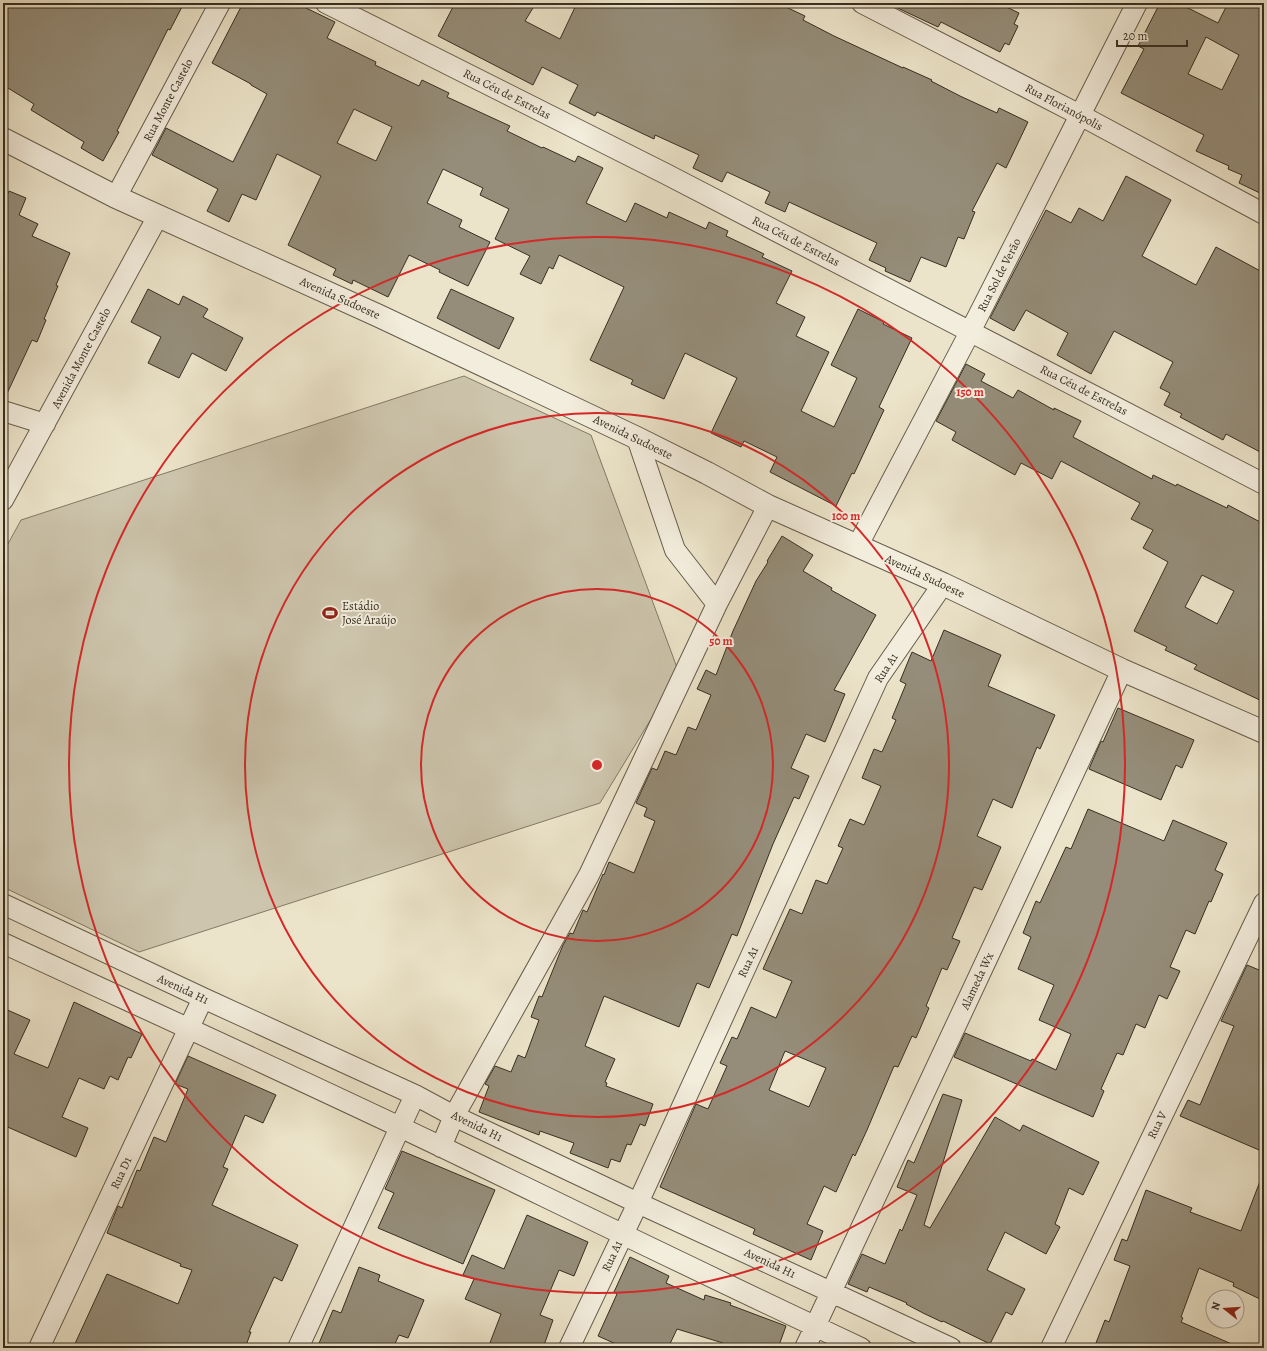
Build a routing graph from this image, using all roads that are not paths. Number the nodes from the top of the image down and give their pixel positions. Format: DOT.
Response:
graph roads {
  1 [pos="220,3"];
  2 [pos="326,3"];
  3 [pos="862,3"];
  4 [pos="1137,3"];
  5 [pos="1080,115"];
  6 [pos="3,139"];
  7 [pos="116,197"];
  8 [pos="1264,214"];
  9 [pos="158,216"];
  10 [pos="970,332"];
  11 [pos="3,410"];
  12 [pos="45,424"];
  13 [pos="636,438"];
  14 [pos="1264,484"];
  15 [pos="3,500"];
  16 [pos="768,506"];
  17 [pos="858,545"];
  18 [pos="943,584"];
  19 [pos="717,604"];
  20 [pos="1122,670"];
  21 [pos="1264,732"];
  22 [pos="1264,903"];
  23 [pos="3,904"];
  24 [pos="3,943"];
  25 [pos="203,998"];
  26 [pos="189,1029"];
  27 [pos="415,1095"];
  28 [pos="454,1116"];
  29 [pos="399,1128"];
  30 [pos="441,1147"];
  31 [pos="638,1203"];
  32 [pos="622,1235"];
  33 [pos="832,1292"];
  34 [pos="815,1326"];
  35 [pos="39,1348"];
  36 [pos="298,1348"];
  37 [pos="569,1348"];
  38 [pos="805,1348"];
  39 [pos="862,1348"];
  40 [pos="950,1348"];
  41 [pos="1051,1348"];
  1 -- 7 [label="street, Rua Monte Castelo"];
  2 -- 10 [label="street, Rua Céu de Estrelas"];
  3 -- 5 [label="street, Rua Florianópolis"];
  4 -- 5 [label="street, Rua Sol de Verão"];
  5 -- 8 [label="street, Rua Florianópolis"];
  5 -- 10 [label="street, Rua Sol de Verão"];
  6 -- 7 [label="street, Avenida Sudoeste"];
  7 -- 9 [label="street, Avenida Sudoeste"];
  9 -- 12 [label="street, Avenida Monte Castelo"];
  9 -- 13 [label="street, Avenida Sudoeste"];
  10 -- 14 [label="street, Rua Céu de Estrelas"];
  10 -- 17 [label="street, Rua Sol de Verão"];
  11 -- 12 [label="street"];
  12 -- 15 [label="street, Avenida Monte Castelo"];
  13 -- 16 [label="street, Avenida Sudoeste"];
  13 -- 19 [label="street"];
  16 -- 17 [label="street, Avenida Sudoeste"];
  16 -- 19 [label="street"];
  17 -- 18 [label="street, Avenida Sudoeste"];
  18 -- 20 [label="street, Avenida Sudoeste"];
  18 -- 31 [label="street, Rua A1"];
  19 -- 28 [label="street"];
  20 -- 21 [label="street, Avenida Sudoeste"];
  20 -- 33 [label="street, Alameda Wx"];
  22 -- 41 [label="street, Rua V"];
  23 -- 25 [label="street, Avenida H1"];
  24 -- 26 [label="street"];
  25 -- 26 [label="street, Rua D1"];
  25 -- 27 [label="street, Avenida H1"];
  26 -- 29 [label="street"];
  26 -- 35 [label="street, Rua D1"];
  27 -- 28 [label="street, Avenida H1"];
  27 -- 29 [label="street"];
  28 -- 30 [label="street"];
  28 -- 31 [label="street, Avenida H1"];
  29 -- 30 [label="street"];
  29 -- 36 [label="street"];
  30 -- 32 [label="street"];
  31 -- 32 [label="street, Rua A1"];
  31 -- 33 [label="street, Avenida H1"];
  32 -- 34 [label="street"];
  32 -- 37 [label="street, Rua A1"];
  33 -- 34 [label="street, Alameda Wx"];
  33 -- 40 [label="street, Avenida H1"];
  34 -- 38 [label="street, Alameda Wx"];
  34 -- 39 [label="street"];
}
